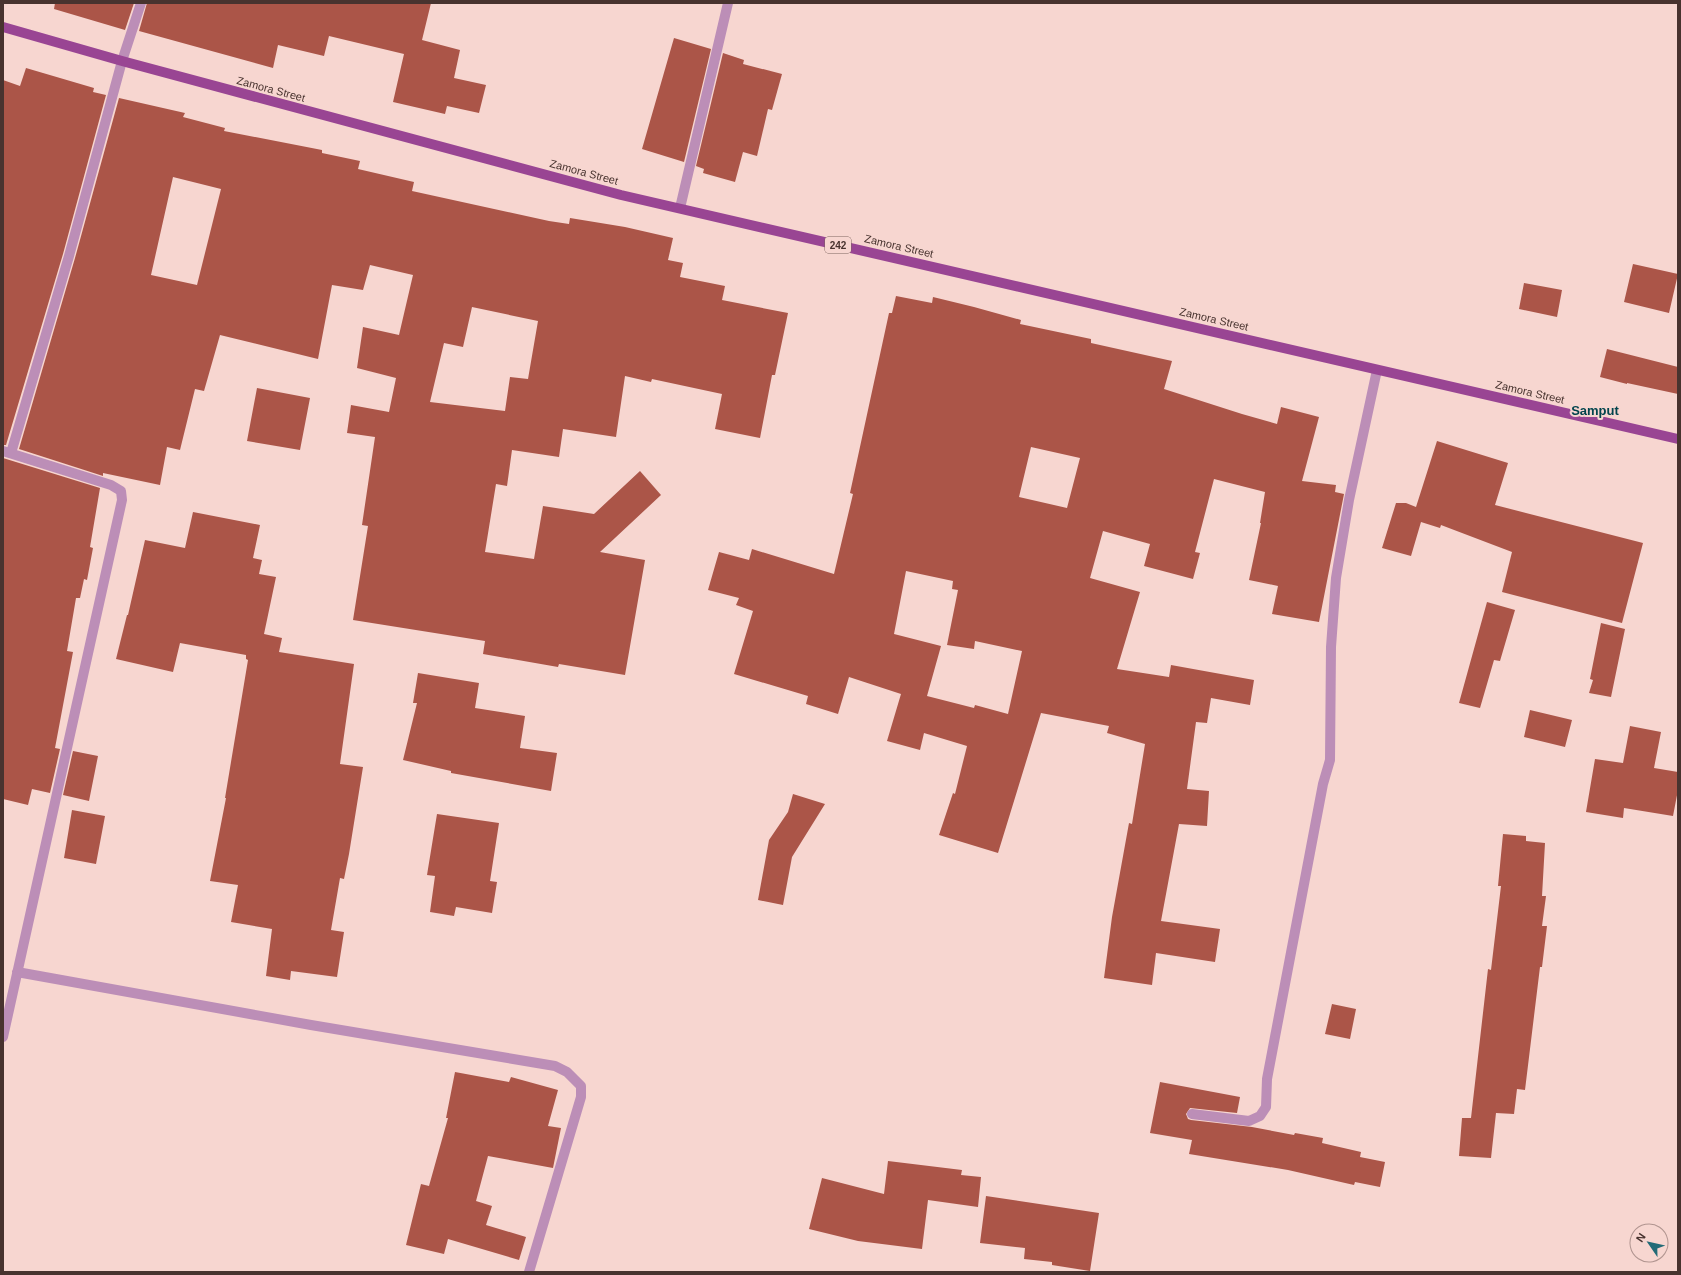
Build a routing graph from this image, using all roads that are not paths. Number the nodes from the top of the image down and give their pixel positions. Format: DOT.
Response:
graph roads {
  1 [pos="141,3"];
  2 [pos="728,3"];
  3 [pos="3,27"];
  4 [pos="122,61"];
  5 [pos="680,208"];
  6 [pos="1378,370"];
  7 [pos="1678,439"];
  8 [pos="7,452"];
  9 [pos="17,972"];
  10 [pos="3,1036"];
  11 [pos="1192,1114"];
  12 [pos="529,1272"];
  1 -- 4 [label="street"];
  2 -- 5 [label="street"];
  3 -- 4 [label="main road, Zamora Street / 242"];
  4 -- 5 [label="main road, Zamora Street / 242"];
  4 -- 8 [label="street"];
  5 -- 6 [label="main road, Zamora Street / 242"];
  6 -- 7 [label="main road, Zamora Street / 242"];
  6 -- 11 [label="street"];
  8 -- 9 [label="street"];
  9 -- 10 [label="street"];
  9 -- 12 [label="street"];
}
